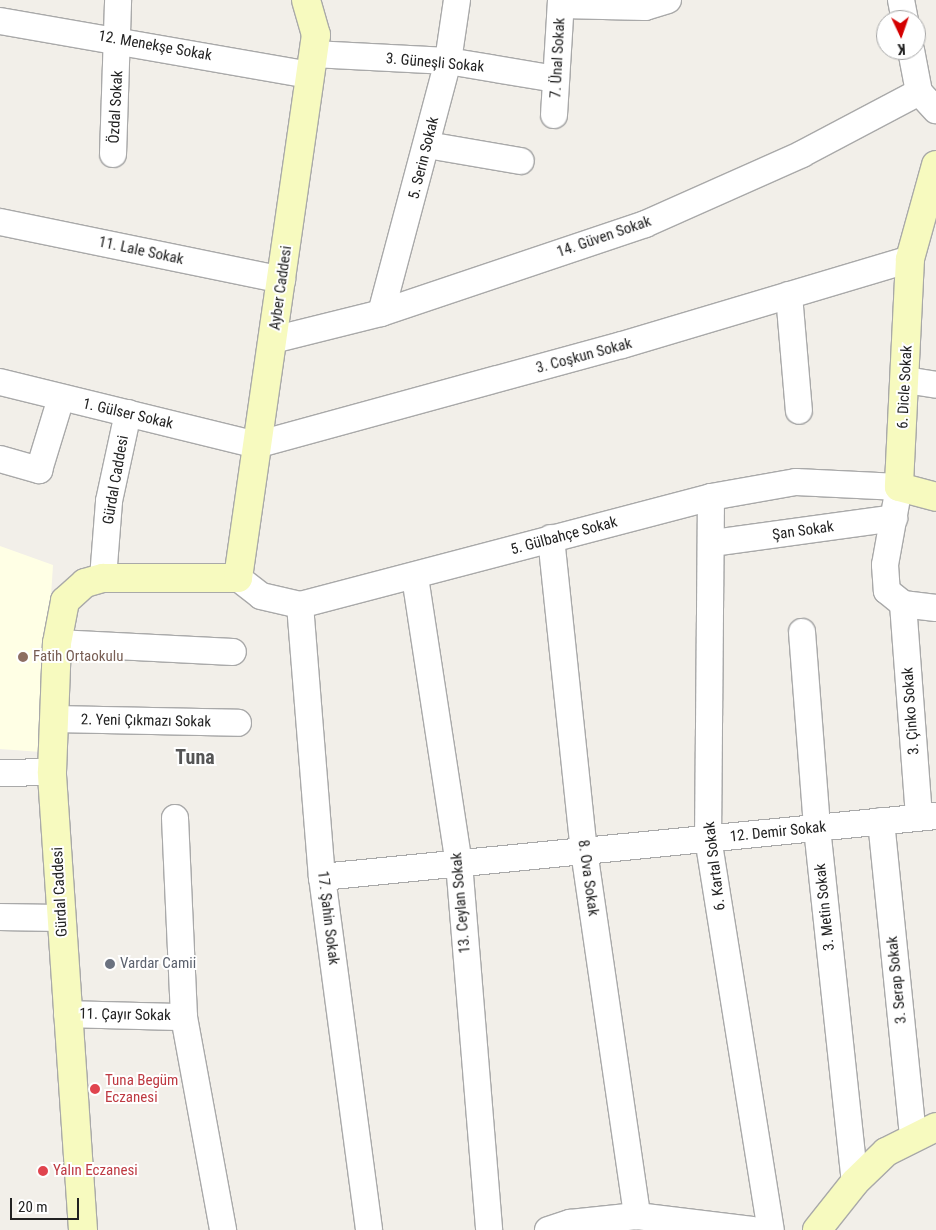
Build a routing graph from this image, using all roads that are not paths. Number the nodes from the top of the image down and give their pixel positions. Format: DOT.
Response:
graph roads {
  1 [pos="118,0"];
  2 [pos="306,0"];
  3 [pos="457,0"];
  4 [pos="668,0"];
  5 [pos="561,3"];
  6 [pos="0,21"];
  7 [pos="120,38"];
  8 [pos="914,60"];
  9 [pos="448,61"];
  10 [pos="312,65"];
  11 [pos="556,79"];
  12 [pos="927,101"];
  13 [pos="554,115"];
  14 [pos="427,145"];
  15 [pos="113,154"];
  16 [pos="521,161"];
  17 [pos="936,165"];
  18 [pos="0,222"];
  19 [pos="910,259"];
  20 [pos="282,280"];
  21 [pos="790,295"];
  22 [pos="381,313"];
  23 [pos="273,340"];
  24 [pos="906,380"];
  25 [pos="0,382"];
  26 [pos="936,385"];
  27 [pos="61,398"];
  28 [pos="799,411"];
  29 [pos="128,413"];
  30 [pos="256,445"];
  31 [pos="0,459"];
  32 [pos="899,487"];
  33 [pos="711,497"];
  34 [pos="936,497"];
  35 [pos="894,518"];
  36 [pos="551,538"];
  37 [pos="712,543"];
  38 [pos="416,577"];
  39 [pos="103,578"];
  40 [pos="238,578"];
  41 [pos="903,604"];
  42 [pos="300,605"];
  43 [pos="936,608"];
  44 [pos="802,632"];
  45 [pos="57,643"];
  46 [pos="234,652"];
  47 [pos="54,719"];
  48 [pos="238,723"];
  49 [pos="52,772"];
  50 [pos="0,773"];
  51 [pos="927,817"];
  52 [pos="175,818"];
  53 [pos="881,821"];
  54 [pos="817,828"];
  55 [pos="708,838"];
  56 [pos="584,851"];
  57 [pos="458,863"];
  58 [pos="322,877"];
  59 [pos="0,917"];
  60 [pos="61,918"];
  61 [pos="66,1014"];
  62 [pos="184,1016"];
  63 [pos="924,1132"];
  64 [pos="855,1182"];
  65 [pos="637,1216"];
  66 [pos="83,1230"];
  67 [pos="222,1230"];
  68 [pos="369,1230"];
  69 [pos="489,1230"];
  70 [pos="548,1230"];
  71 [pos="752,1230"];
  72 [pos="771,1230"];
  73 [pos="817,1230"];
  1 -- 7 [label="street, Özdal Sokak"];
  2 -- 10 [label="main road, Ayber Caddesi"];
  3 -- 9 [label="street, 5. Serin Sokak"];
  4 -- 5 [label="street"];
  5 -- 11 [label="street, 7. Ünal Sokak"];
  6 -- 7 [label="street, 12. Menekşe Sokak"];
  7 -- 10 [label="street, 12. Menekşe Sokak"];
  7 -- 15 [label="street, Özdal Sokak"];
  8 -- 12 [label="street"];
  9 -- 10 [label="street, 3. Güneşli Sokak"];
  9 -- 11 [label="street, 3. Güneşli Sokak"];
  9 -- 14 [label="street, 5. Serin Sokak"];
  10 -- 20 [label="main road, Ayber Caddesi"];
  11 -- 13 [label="street, 7. Ünal Sokak"];
  12 -- 22 [label="street, 14. Güven Sokak"];
  14 -- 16 [label="street"];
  14 -- 22 [label="street, 5. Serin Sokak"];
  17 -- 19 [label="main road, 6. Dicle Sokak"];
  18 -- 20 [label="street, 11. Lale Sokak"];
  19 -- 21 [label="street, 3. Coşkun Sokak"];
  19 -- 24 [label="main road, 6. Dicle Sokak"];
  20 -- 23 [label="main road, Ayber Caddesi"];
  21 -- 28 [label="street"];
  21 -- 30 [label="street, 3. Coşkun Sokak"];
  22 -- 23 [label="street, 14. Güven Sokak"];
  23 -- 30 [label="main road, Ayber Caddesi"];
  24 -- 26 [label="street"];
  24 -- 32 [label="main road, 6. Dicle Sokak"];
  25 -- 27 [label="street, 1. Gülser Sokak"];
  27 -- 29 [label="street, 1. Gülser Sokak"];
  27 -- 31 [label="street"];
  29 -- 30 [label="street, 1. Gülser Sokak"];
  29 -- 39 [label="street, Gürdal Caddesi"];
  30 -- 40 [label="main road, Ayber Caddesi"];
  32 -- 33 [label="street, 5. Gülbahçe Sokak"];
  32 -- 34 [label="main road"];
  32 -- 35 [label="street, 6. Dicle Sokak"];
  33 -- 36 [label="street, 5. Gülbahçe Sokak"];
  33 -- 37 [label="street, 6. Kartal Sokak"];
  35 -- 37 [label="street, Şan Sokak"];
  35 -- 41 [label="street, 6. Dicle Sokak"];
  36 -- 38 [label="street, 5. Gülbahçe Sokak"];
  36 -- 56 [label="street, 8. Ova Sokak"];
  37 -- 55 [label="street, 6. Kartal Sokak"];
  38 -- 42 [label="street, 5. Gülbahçe Sokak"];
  38 -- 57 [label="street, 13. Ceylan Sokak"];
  39 -- 40 [label="main road, Gürdal Caddesi"];
  39 -- 45 [label="main road, Gürdal Caddesi"];
  40 -- 42 [label="street, 5. Gülbahçe Sokak"];
  41 -- 43 [label="street"];
  41 -- 51 [label="street, 3. Çinko Sokak"];
  42 -- 58 [label="street, 17. Şahin Sokak"];
  44 -- 54 [label="street, 3. Metin Sokak"];
  45 -- 46 [label="street"];
  45 -- 47 [label="main road, Gürdal Caddesi"];
  47 -- 48 [label="street, 2. Yeni Çıkmazı Sokak"];
  47 -- 49 [label="main road, Gürdal Caddesi"];
  49 -- 50 [label="street"];
  49 -- 60 [label="main road, Gürdal Caddesi"];
  51 -- 53 [label="street, 12. Demir Sokak"];
  52 -- 62 [label="street"];
  53 -- 54 [label="street, 12. Demir Sokak"];
  53 -- 63 [label="street, 3. Serap Sokak"];
  54 -- 55 [label="street, 12. Demir Sokak"];
  54 -- 64 [label="street, 3. Metin Sokak"];
  55 -- 56 [label="street, 12. Demir Sokak"];
  55 -- 72 [label="street, 6. Kartal Sokak"];
  56 -- 57 [label="street, 12. Demir Sokak"];
  56 -- 65 [label="street, 8. Ova Sokak"];
  57 -- 58 [label="street, 12. Demir Sokak"];
  57 -- 69 [label="street, 13. Ceylan Sokak"];
  58 -- 68 [label="street, 17. Şahin Sokak"];
  59 -- 60 [label="street"];
  60 -- 61 [label="main road, Gürdal Caddesi"];
  61 -- 62 [label="street, 11. Çayır Sokak"];
  61 -- 66 [label="main road, Gürdal Caddesi"];
  62 -- 67 [label="street"];
  63 -- 64 [label="main road"];
  64 -- 73 [label="main road"];
  65 -- 70 [label="street"];
  65 -- 71 [label="street"];
}
